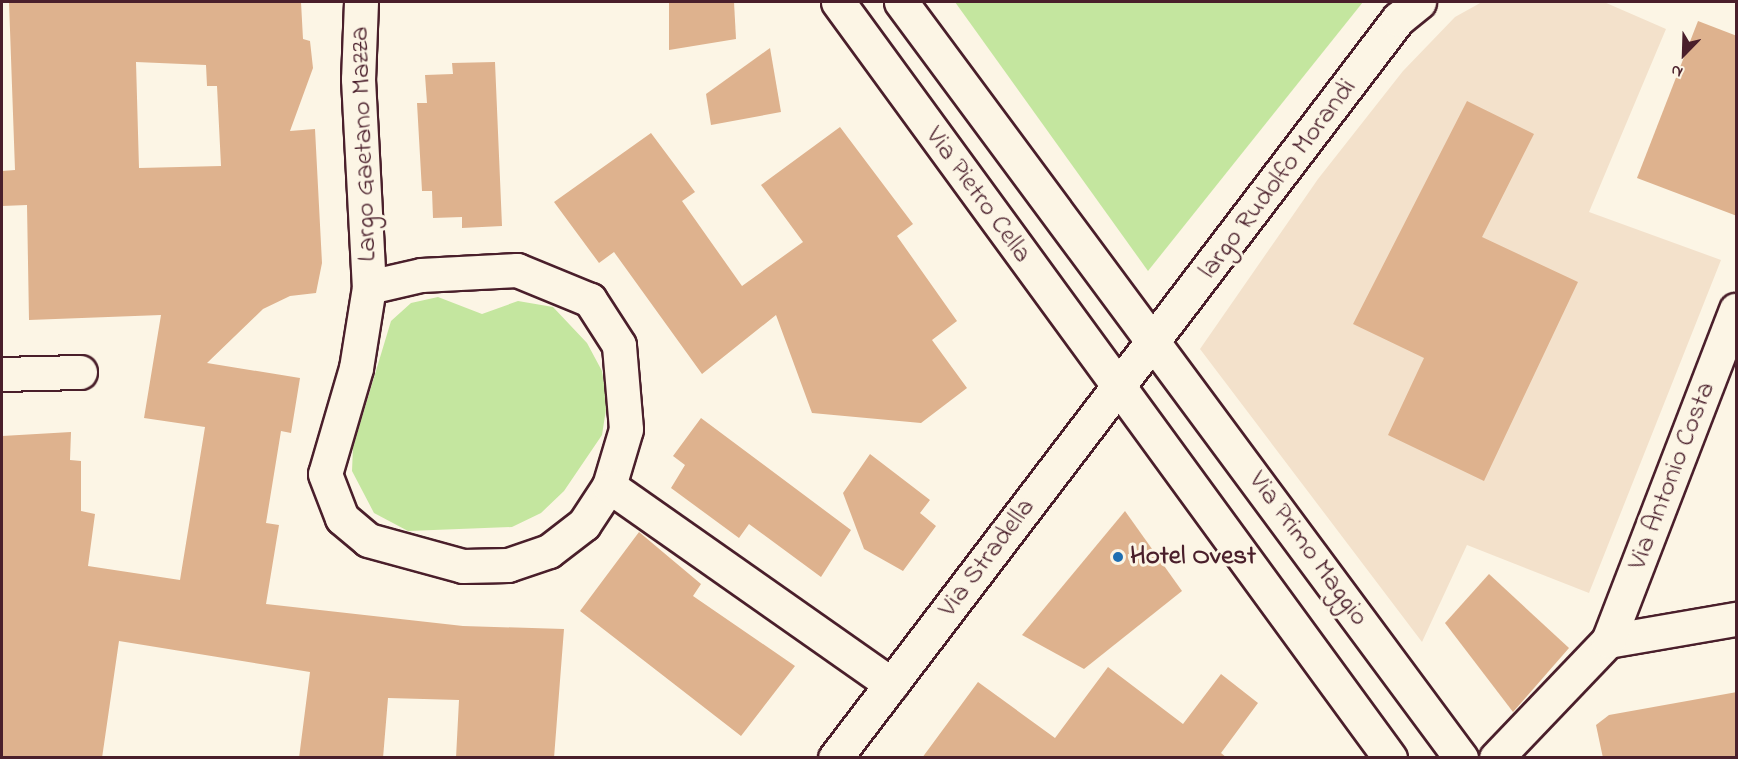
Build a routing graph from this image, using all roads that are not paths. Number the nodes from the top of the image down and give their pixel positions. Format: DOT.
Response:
graph roads {
  1 [pos="361,2"];
  2 [pos="838,2"];
  3 [pos="901,2"];
  4 [pos="1407,7"];
  5 [pos="369,287"];
  6 [pos="1737,310"];
  7 [pos="1148,351"];
  8 [pos="80,372"];
  9 [pos="2,374"];
  10 [pos="1118,388"];
  11 [pos="609,486"];
  12 [pos="1737,619"];
  13 [pos="1608,642"];
  14 [pos="891,684"];
  15 [pos="835,758"];
  16 [pos="1390,758"];
  17 [pos="1461,758"];
  18 [pos="1496,758"];
  1 -- 5 [label="street, Largo Gaetano Mazza"];
  2 -- 10 [label="street, Via Pietro Cella"];
  3 -- 7 [label="street, Via Pietro Cella"];
  4 -- 7 [label="street, largo Rudolfo Morandi"];
  5 -- 11 [label="street, Largo Gaetano Mazza"];
  5 -- 11 [label="street, Largo Gaetano Mazza"];
  6 -- 13 [label="street, Via Antonio Costa"];
  7 -- 10 [label="street, Via Stradella"];
  7 -- 17 [label="street, Via Primo Maggio"];
  8 -- 9 [label="street"];
  10 -- 14 [label="street, Via Stradella"];
  10 -- 16 [label="street"];
  11 -- 14 [label="street"];
  12 -- 13 [label="street"];
  13 -- 18 [label="street"];
  14 -- 15 [label="street, Via Stradella"];
}
